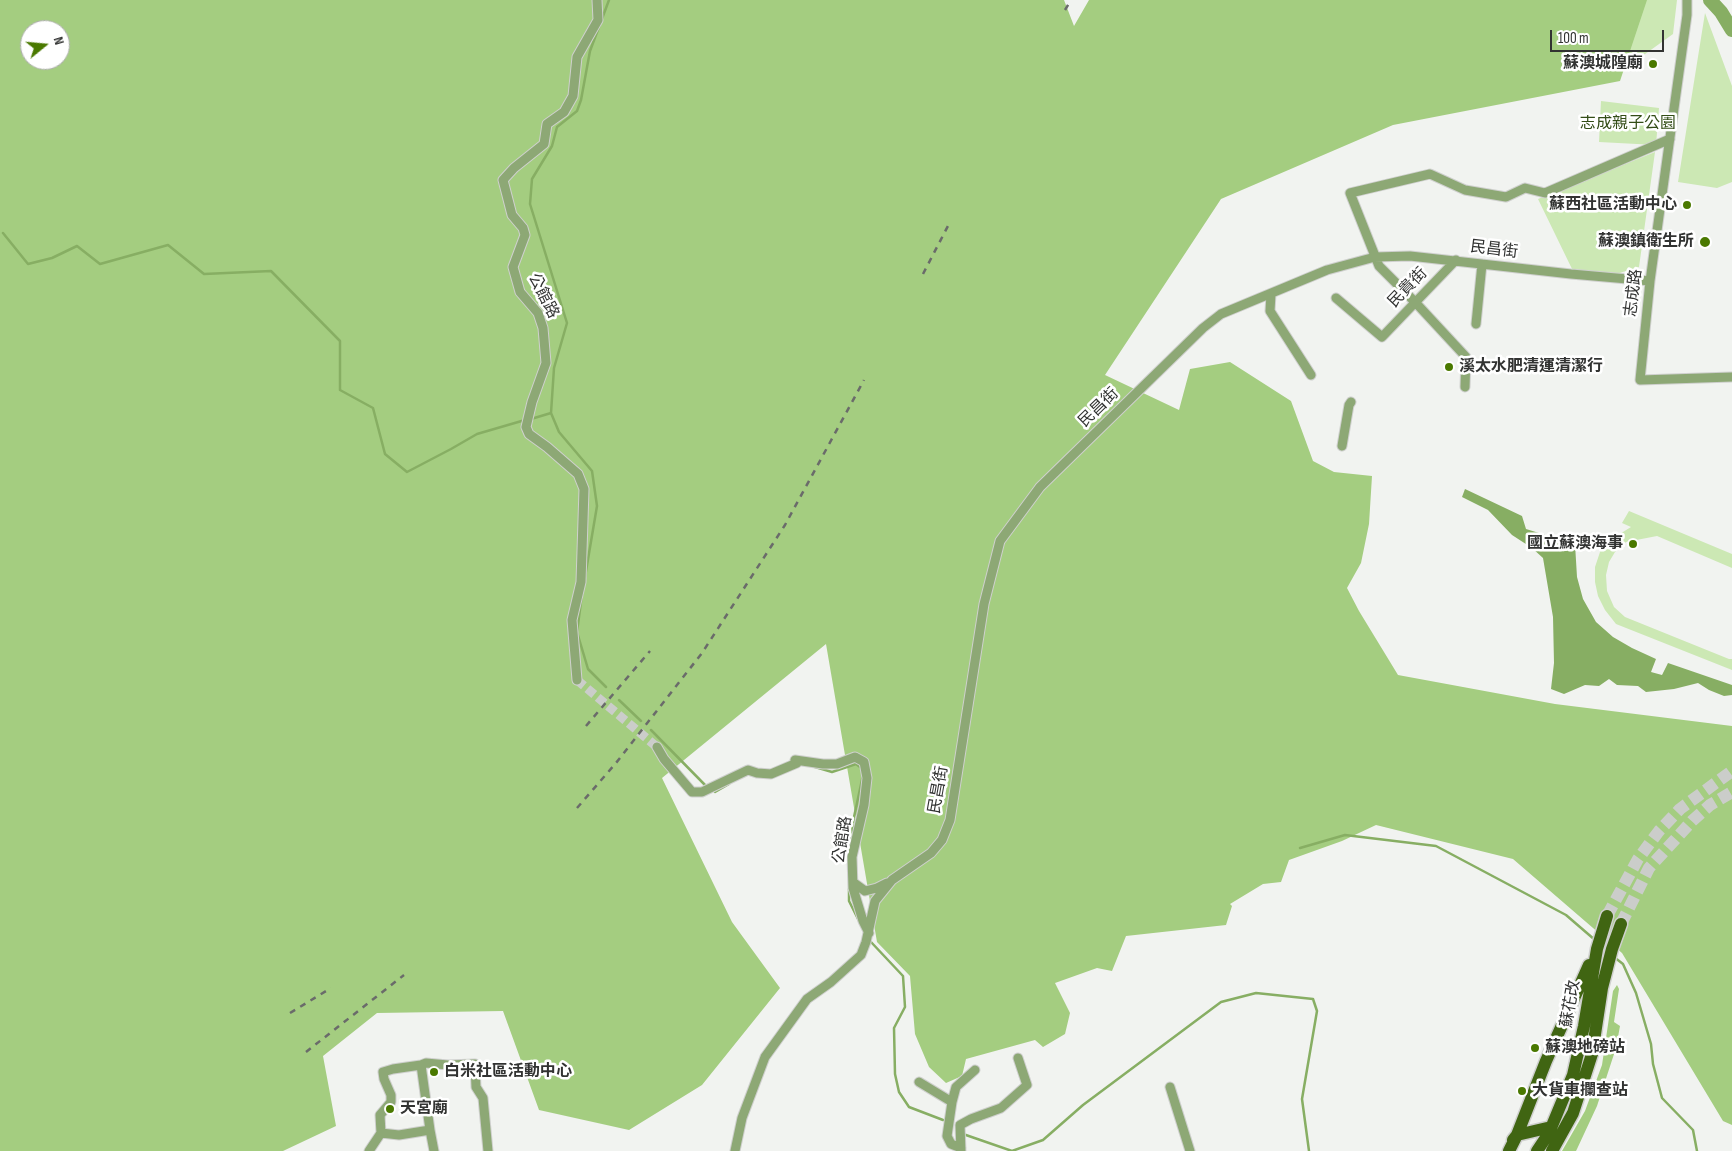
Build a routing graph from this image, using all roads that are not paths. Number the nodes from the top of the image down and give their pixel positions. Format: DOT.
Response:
graph roads {
  1 [pos="597,0"];
  2 [pos="1687,0"];
  3 [pos="1670,139"];
  4 [pos="1375,257"];
  5 [pos="1456,260"];
  6 [pos="1482,264"];
  7 [pos="1650,281"];
  8 [pos="1270,294"];
  9 [pos="1336,298"];
  10 [pos="1416,302"];
  11 [pos="1476,324"];
  12 [pos="1311,375"];
  13 [pos="1732,377"];
  14 [pos="1465,387"];
  15 [pos="1351,402"];
  16 [pos="1342,446"];
  17 [pos="578,680"];
  18 [pos="657,747"];
  19 [pos="892,880"];
  20 [pos="854,883"];
  21 [pos="1607,916"];
  22 [pos="1622,924"];
  23 [pos="869,933"];
  24 [pos="1597,949"];
  25 [pos="1018,1058"];
  26 [pos="421,1065"];
  27 [pos="974,1070"];
  28 [pos="919,1082"];
  29 [pos="1170,1087"];
  30 [pos="952,1102"];
  31 [pos="1547,1128"];
  32 [pos="430,1130"];
  33 [pos="381,1133"];
  34 [pos="1517,1135"];
  35 [pos="961,1149"];
  36 [pos="370,1151"];
  37 [pos="434,1151"];
  38 [pos="488,1151"];
  39 [pos="736,1151"];
  40 [pos="1190,1151"];
  41 [pos="1503,1151"];
  42 [pos="1509,1151"];
  43 [pos="1536,1151"];
  44 [pos="1552,1151"];
  1 -- 17 [label="street, 公館路"];
  2 -- 3 [label="street, 志成路"];
  3 -- 4 [label="street"];
  3 -- 7 [label="street, 志成路"];
  4 -- 5 [label="street, 民昌街"];
  4 -- 8 [label="street, 民昌街"];
  4 -- 10 [label="street"];
  5 -- 6 [label="street, 民昌街"];
  5 -- 10 [label="street, 民貴街"];
  6 -- 7 [label="street, 民昌街"];
  6 -- 11 [label="street"];
  7 -- 13 [label="street, 志成路"];
  8 -- 12 [label="street"];
  8 -- 19 [label="street, 民昌街"];
  9 -- 10 [label="street, 民貴街"];
  10 -- 14 [label="street"];
  15 -- 16 [label="street"];
  18 -- 20 [label="street, 公館路"];
  19 -- 20 [label="street"];
  19 -- 23 [label="street, 民昌街"];
  20 -- 23 [label="street, 公館路"];
  21 -- 24 [label="main road, 蘇花改"];
  22 -- 44 [label="main road, 蘇花改"];
  23 -- 39 [label="street"];
  24 -- 31 [label="main road"];
  24 -- 34 [label="main road"];
  24 -- 43 [label="main road, 蘇花改"];
  25 -- 35 [label="street"];
  26 -- 32 [label="street"];
  26 -- 33 [label="street"];
  26 -- 38 [label="street"];
  27 -- 30 [label="street"];
  28 -- 30 [label="street"];
  29 -- 40 [label="street"];
  30 -- 35 [label="street"];
  31 -- 34 [label="main road"];
  31 -- 43 [label="main road"];
  32 -- 33 [label="street"];
  32 -- 37 [label="street"];
  33 -- 36 [label="street"];
  34 -- 41 [label="main road"];
  34 -- 42 [label="main road"];
}
